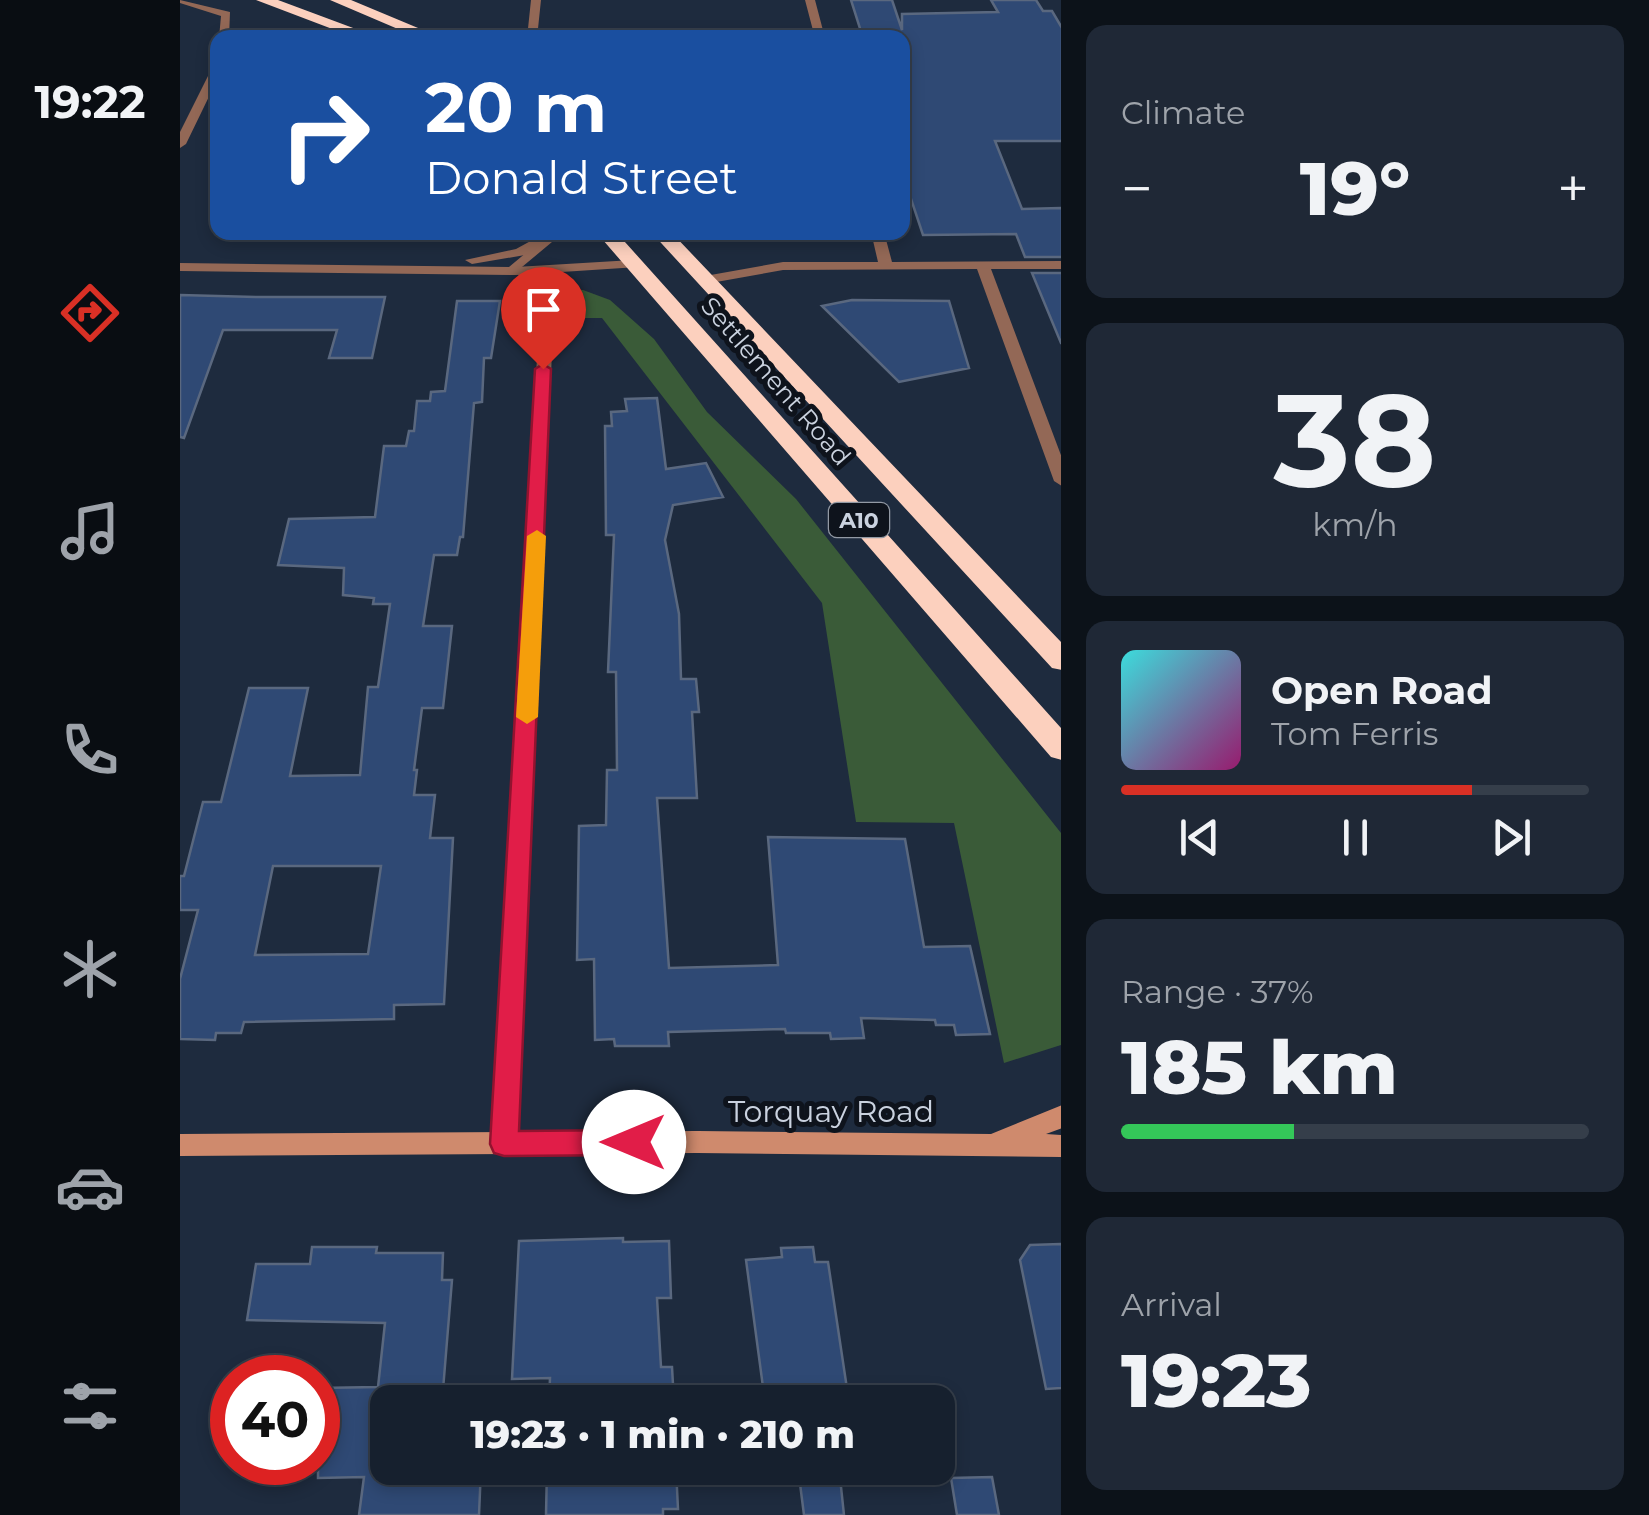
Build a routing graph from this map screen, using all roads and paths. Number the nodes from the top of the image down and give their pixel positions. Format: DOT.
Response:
graph roads {
  1 [pos="180,0"];
  2 [pos="264,0"];
  3 [pos="338,0"];
  4 [pos="536,0"];
  5 [pos="810,0"];
  6 [pos="225,30"];
  7 [pos="349,30"];
  8 [pos="414,30"];
  9 [pos="533,30"];
  10 [pos="818,30"];
  11 [pos="210,82"];
  12 [pos="180,144"];
  13 [pos="547,240"];
  14 [pos="550,240"];
  15 [pos="612,240"];
  16 [pos="636,240"];
  17 [pos="668,240"];
  18 [pos="878,240"];
  19 [pos="633,264"];
  20 [pos="1061,265"];
  21 [pos="385,266"];
  22 [pos="886,266"];
  23 [pos="982,266"];
  24 [pos="180,267"];
  25 [pos="516,272"];
  26 [pos="705,280"];
  27 [pos="658,291"];
  28 [pos="546,307"];
  29 [pos="1061,479"];
  30 [pos="1061,659"];
  31 [pos="1061,748"];
  32 [pos="1061,1116"];
  33 [pos="504,1144"];
  34 [pos="180,1145"];
  35 [pos="994,1145"];
  36 [pos="1061,1146"];
  1 -- 6 [label="street"];
  2 -- 7 [label="highway"];
  3 -- 8 [label="highway"];
  4 -- 9 [label="street"];
  5 -- 10 [label="street"];
  11 -- 12 [label="street"];
  13 -- 21 [label="street"];
  14 -- 25 [label="lane"];
  15 -- 19 [label="highway, Settlement Road / A10"];
  16 -- 19 [label="highway"];
  17 -- 26 [label="highway, Settlement Road / A10"];
  18 -- 22 [label="street"];
  19 -- 25 [label="street"];
  19 -- 27 [label="highway, Settlement Road / A10"];
  20 -- 23 [label="street"];
  21 -- 24 [label="street"];
  21 -- 25 [label="street"];
  22 -- 23 [label="street"];
  22 -- 26 [label="street"];
  23 -- 29 [label="street"];
  25 -- 28 [label="lane"];
  26 -- 27 [label="highway"];
  26 -- 30 [label="highway, Settlement Road / A10"];
  27 -- 31 [label="highway, Settlement Road / A10"];
  28 -- 33 [label="street"];
  32 -- 35 [label="street"];
  33 -- 34 [label="street, Torquay Road"];
  33 -- 35 [label="street, Torquay Road"];
  35 -- 36 [label="street, Torquay Road"];
}
